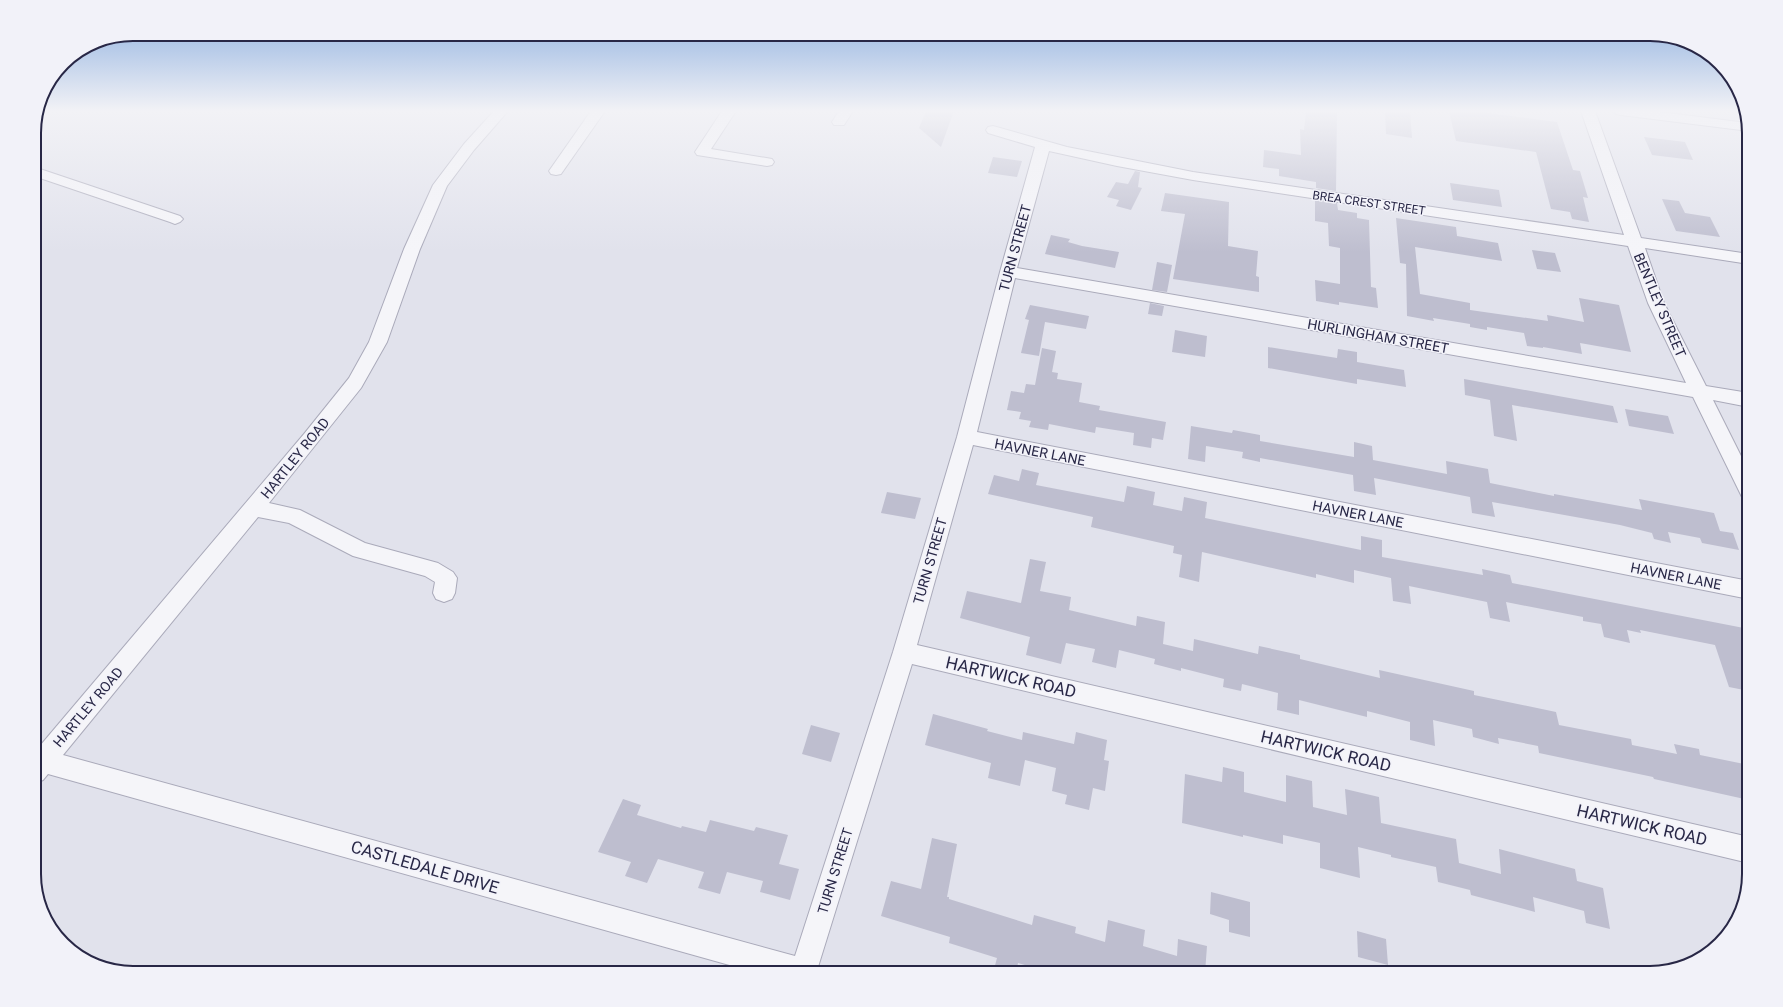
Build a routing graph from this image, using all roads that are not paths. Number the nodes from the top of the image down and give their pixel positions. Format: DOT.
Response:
graph roads {
  1 [pos="461,158"];
  2 [pos="565,158"];
  3 [pos="741,158"];
  4 [pos="1039,158"];
  5 [pos="1103,158"];
  6 [pos="1604,158"];
  7 [pos="767,162"];
  8 [pos="556,170"];
  9 [pos="41,174"];
  10 [pos="175,219"];
  11 [pos="1633,242"];
  12 [pos="1742,258"];
  13 [pos="1008,272"];
  14 [pos="1698,391"];
  15 [pos="1742,399"];
  16 [pos="966,437"];
  17 [pos="1742,478"];
  18 [pos="254,508"];
  19 [pos="1742,589"];
  20 [pos="444,593"];
  21 [pos="904,652"];
  22 [pos="41,764"];
  23 [pos="41,767"];
  24 [pos="1742,848"];
  25 [pos="779,966"];
  26 [pos="807,966"];
  1 -- 18 [label="street, HARTLEY ROAD"];
  2 -- 8 [label="street"];
  3 -- 7 [label="street"];
  4 -- 13 [label="street, TURN STREET"];
  5 -- 11 [label="street, BREA CREST STREET"];
  6 -- 11 [label="street, BENTLEY STREET"];
  9 -- 10 [label="street"];
  11 -- 12 [label="street, BREA CREST STREET"];
  11 -- 14 [label="street, BENTLEY STREET"];
  13 -- 14 [label="street, HURLINGHAM STREET"];
  13 -- 16 [label="street, TURN STREET"];
  14 -- 15 [label="street, HURLINGHAM STREET"];
  14 -- 17 [label="street, BENTLEY STREET"];
  16 -- 19 [label="street, HAVNER LANE"];
  16 -- 21 [label="street, TURN STREET"];
  18 -- 20 [label="street"];
  18 -- 22 [label="street, HARTLEY ROAD"];
  21 -- 24 [label="street, HARTWICK ROAD"];
  21 -- 26 [label="street, TURN STREET"];
  23 -- 25 [label="street, CASTLEDALE DRIVE"];
}
